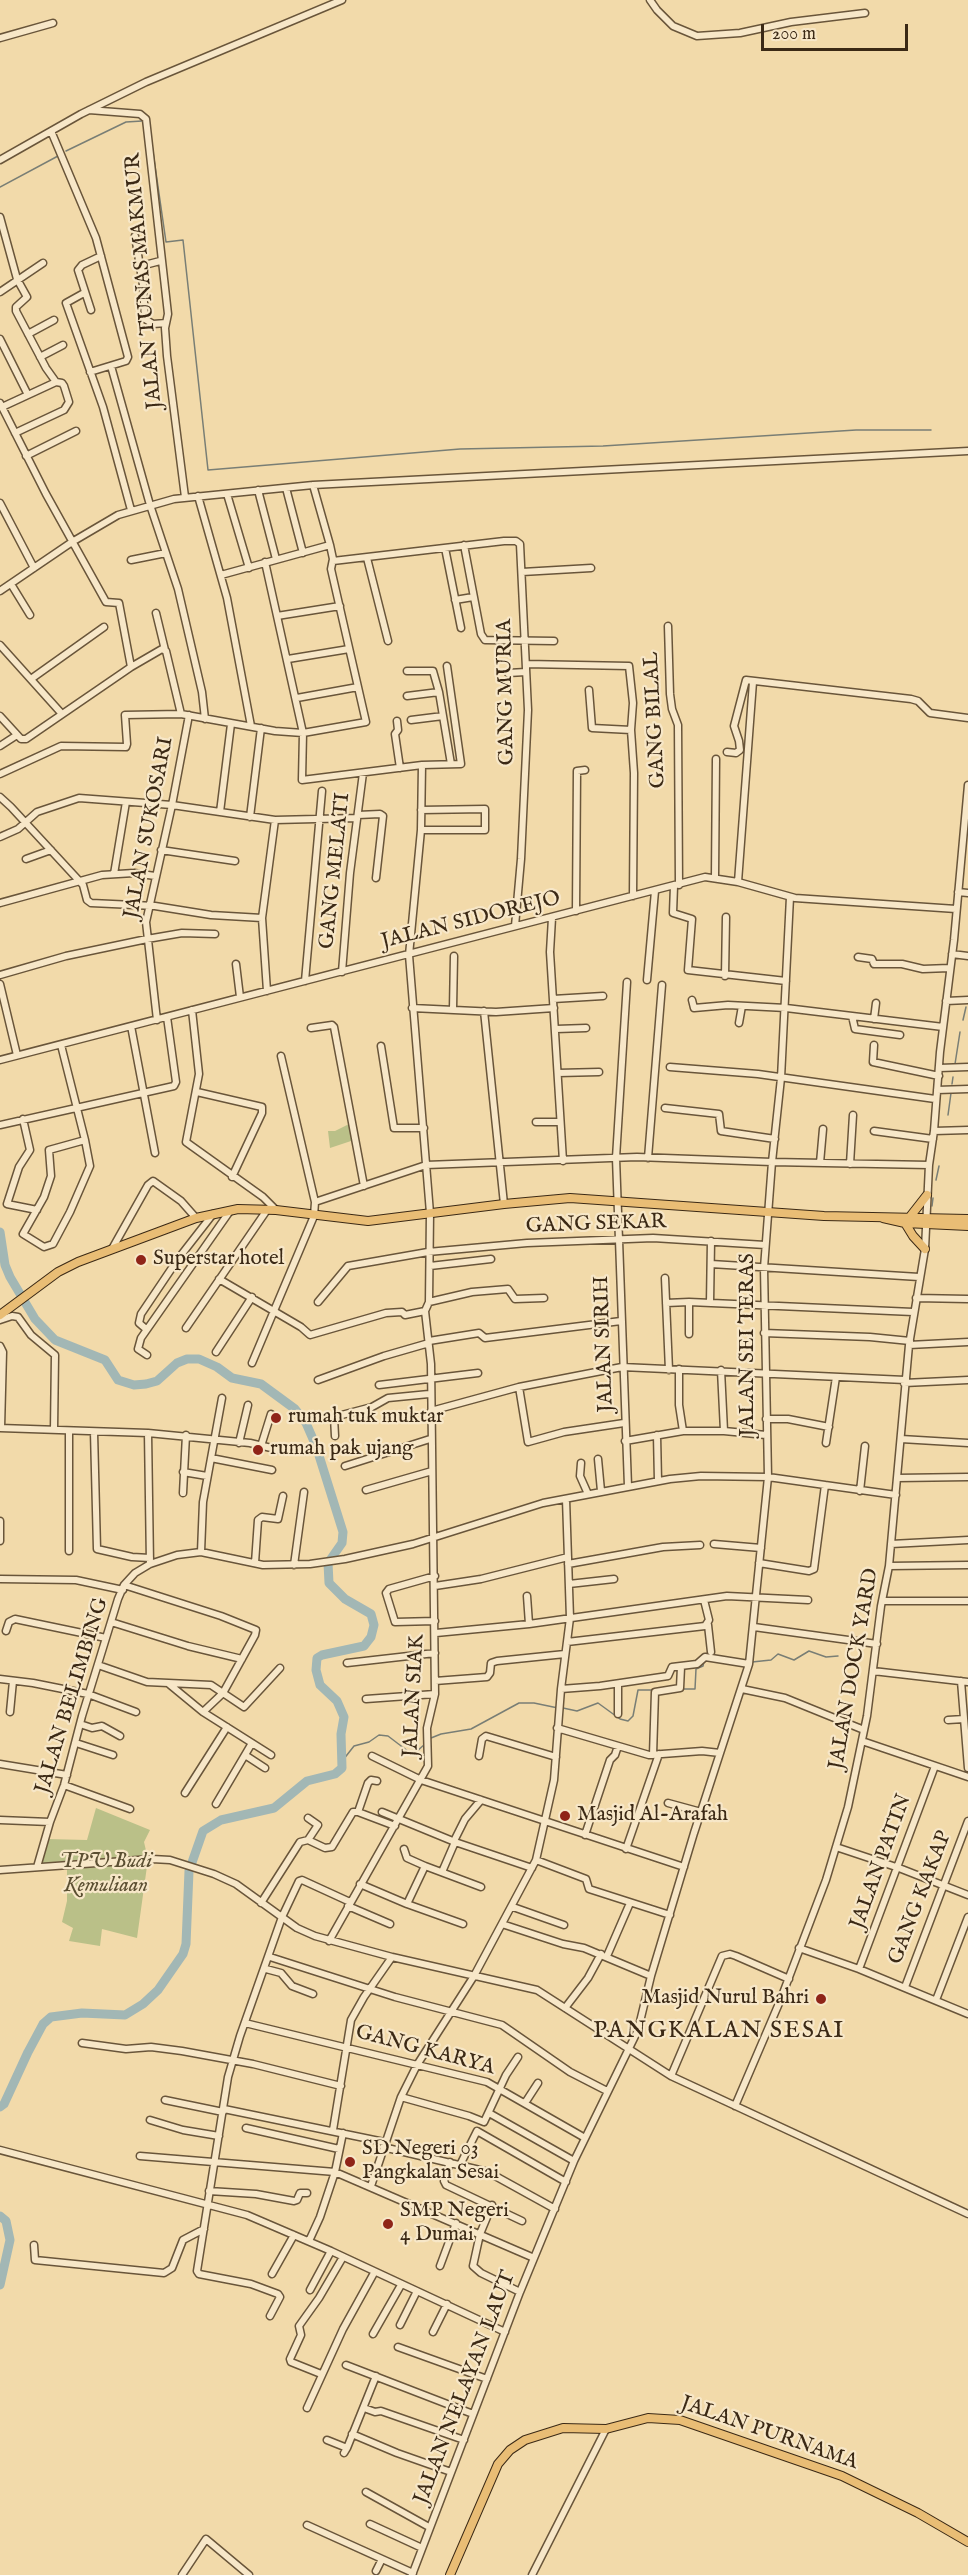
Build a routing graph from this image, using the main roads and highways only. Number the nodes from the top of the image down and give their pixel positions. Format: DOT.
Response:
graph roads {
  1 [pos="927,1195"];
  2 [pos="968,1219"];
  3 [pos="907,1220"];
  4 [pos="925,1221"];
  5 [pos="968,1226"];
  6 [pos="925,1249"];
  7 [pos="1,1316"];
  8 [pos="968,2542"];
  9 [pos="450,2575"];
  1 -- 3 [label="main road"];
  2 -- 4 [label="main road"];
  3 -- 4 [label="main road"];
  3 -- 6 [label="main road"];
  3 -- 7 [label="main road"];
  4 -- 5 [label="main road"];
  8 -- 9 [label="main road, JALAN PURNAMA"];
}
